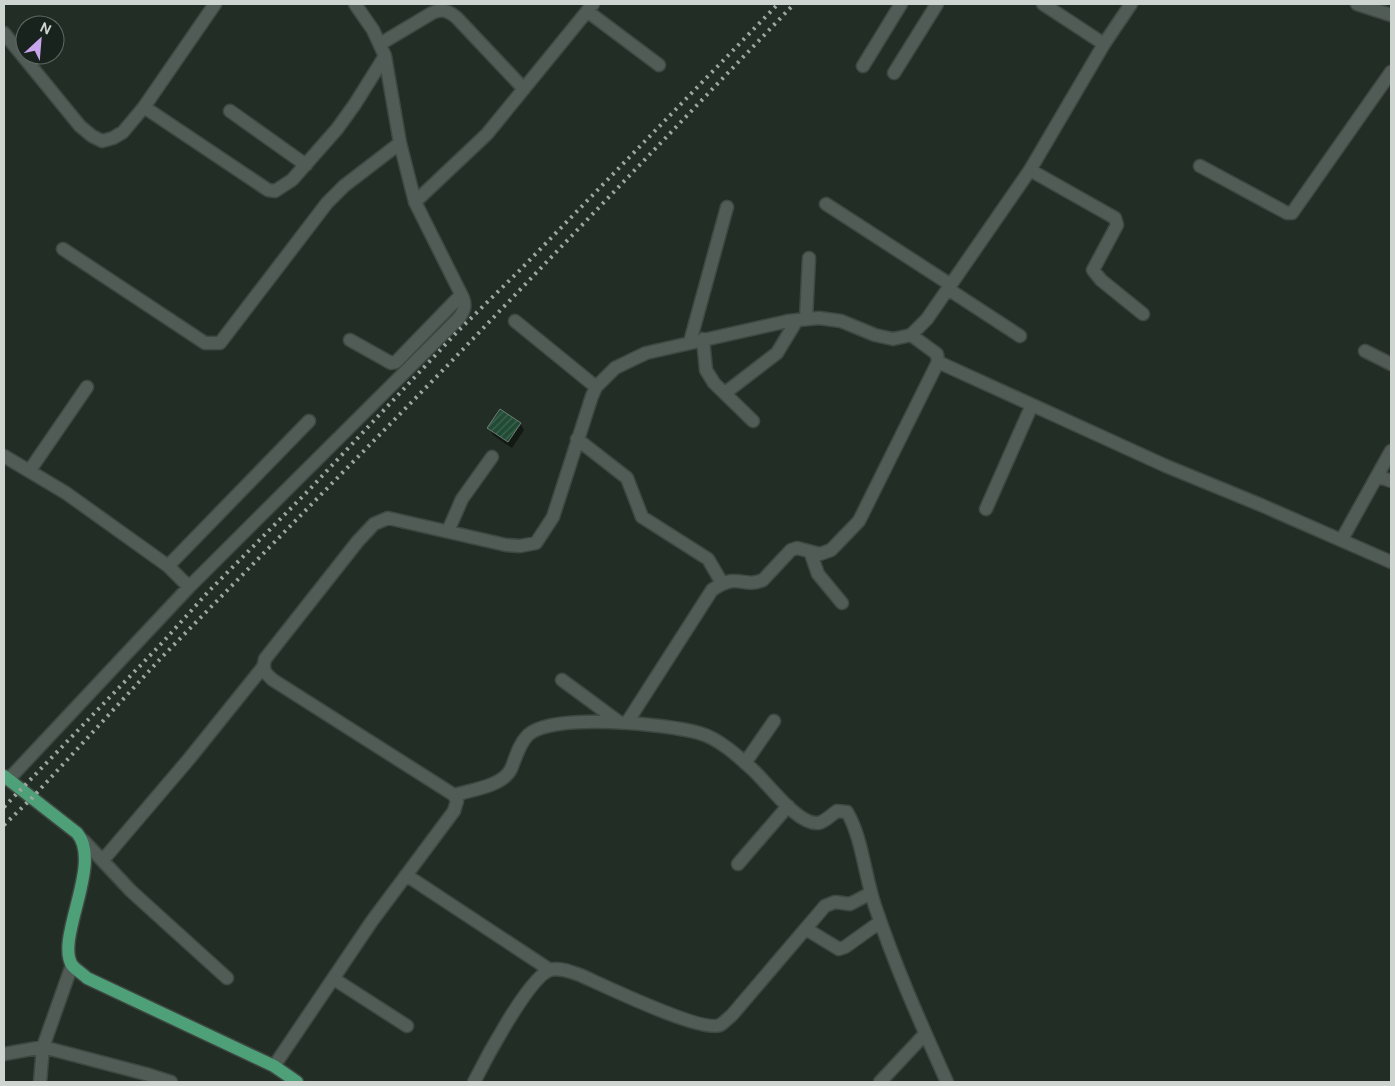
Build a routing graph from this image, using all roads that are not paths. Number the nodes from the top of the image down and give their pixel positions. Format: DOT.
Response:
graph roads {
  1 [pos="215,4"];
  2 [pos="355,4"];
  3 [pos="901,4"];
  4 [pos="937,4"];
  5 [pos="1044,4"];
  6 [pos="1131,4"];
  7 [pos="1357,4"];
  8 [pos="590,8"];
  9 [pos="1391,15"];
  10 [pos="4,34"];
  11 [pos="1104,44"];
  12 [pos="382,50"];
  13 [pos="659,65"];
  14 [pos="863,66"];
  15 [pos="1391,72"];
  16 [pos="894,73"];
  17 [pos="524,89"];
  18 [pos="144,106"];
  19 [pos="230,111"];
  20 [pos="400,143"];
  21 [pos="306,165"];
  22 [pos="1200,166"];
  23 [pos="1030,170"];
  24 [pos="415,202"];
  25 [pos="826,204"];
  26 [pos="727,207"];
  27 [pos="63,249"];
  28 [pos="809,258"];
  29 [pos="950,287"];
  30 [pos="463,299"];
  31 [pos="1143,314"];
  32 [pos="801,319"];
  33 [pos="515,321"];
  34 [pos="911,335"];
  35 [pos="1020,336"];
  36 [pos="350,340"];
  37 [pos="696,340"];
  38 [pos="1364,351"];
  39 [pos="938,362"];
  40 [pos="1391,364"];
  41 [pos="87,387"];
  42 [pos="596,387"];
  43 [pos="725,393"];
  44 [pos="1032,405"];
  45 [pos="309,420"];
  46 [pos="753,421"];
  47 [pos="577,440"];
  48 [pos="1391,451"];
  49 [pos="4,456"];
  50 [pos="492,457"];
  51 [pos="30,470"];
  52 [pos="1377,476"];
  53 [pos="1391,481"];
  54 [pos="986,509"];
  55 [pos="448,532"];
  56 [pos="1342,539"];
  57 [pos="811,554"];
  58 [pos="1391,562"];
  59 [pos="168,566"];
  60 [pos="722,583"];
  61 [pos="189,587"];
  62 [pos="842,603"];
  63 [pos="262,667"];
  64 [pos="562,680"];
  65 [pos="623,721"];
  66 [pos="774,721"];
  67 [pos="746,763"];
  68 [pos="6,778"];
  69 [pos="454,795"];
  70 [pos="788,806"];
  71 [pos="84,841"];
  72 [pos="103,860"];
  73 [pos="738,864"];
  74 [pos="406,875"];
  75 [pos="871,893"];
  76 [pos="880,922"];
  77 [pos="806,929"];
  78 [pos="72,965"];
  79 [pos="550,970"];
  80 [pos="227,978"];
  81 [pos="334,979"];
  82 [pos="407,1026"];
  83 [pos="925,1034"];
  84 [pos="43,1047"];
  85 [pos="4,1054"];
  86 [pos="274,1066"];
  87 [pos="40,1082"];
  88 [pos="171,1082"];
  89 [pos="297,1082"];
  90 [pos="474,1082"];
  91 [pos="880,1082"];
  92 [pos="946,1082"];
  1 -- 18 [label="street"];
  2 -- 12 [label="street"];
  3 -- 14 [label="street"];
  4 -- 16 [label="street"];
  5 -- 11 [label="street"];
  6 -- 11 [label="street"];
  7 -- 9 [label="street"];
  8 -- 13 [label="street"];
  8 -- 17 [label="street"];
  10 -- 18 [label="street"];
  11 -- 23 [label="street"];
  12 -- 17 [label="street"];
  12 -- 20 [label="street"];
  12 -- 21 [label="street"];
  15 -- 22 [label="street"];
  17 -- 24 [label="street"];
  18 -- 21 [label="street"];
  19 -- 21 [label="street"];
  20 -- 24 [label="street"];
  20 -- 27 [label="street"];
  23 -- 29 [label="street"];
  23 -- 31 [label="street"];
  24 -- 30 [label="street"];
  25 -- 29 [label="street"];
  26 -- 37 [label="street"];
  28 -- 32 [label="street"];
  29 -- 34 [label="street"];
  29 -- 35 [label="street"];
  30 -- 36 [label="street"];
  30 -- 61 [label="street"];
  32 -- 34 [label="street"];
  32 -- 37 [label="street"];
  32 -- 43 [label="street"];
  33 -- 42 [label="street"];
  34 -- 39 [label="street"];
  37 -- 42 [label="street"];
  37 -- 43 [label="street"];
  38 -- 40 [label="street"];
  39 -- 44 [label="street"];
  39 -- 57 [label="street"];
  41 -- 51 [label="street"];
  42 -- 47 [label="street"];
  43 -- 46 [label="street"];
  44 -- 54 [label="street"];
  44 -- 56 [label="street"];
  45 -- 59 [label="street"];
  47 -- 55 [label="street"];
  47 -- 60 [label="street"];
  48 -- 52 [label="street"];
  49 -- 51 [label="street"];
  50 -- 55 [label="street"];
  51 -- 59 [label="street"];
  52 -- 53 [label="street"];
  52 -- 56 [label="street"];
  55 -- 63 [label="street"];
  56 -- 58 [label="street"];
  57 -- 60 [label="street"];
  57 -- 62 [label="street"];
  59 -- 61 [label="street"];
  60 -- 65 [label="street"];
  61 -- 68 [label="street"];
  63 -- 69 [label="street"];
  63 -- 72 [label="street"];
  64 -- 65 [label="street"];
  65 -- 67 [label="street"];
  65 -- 69 [label="street"];
  66 -- 67 [label="street"];
  67 -- 70 [label="street"];
  68 -- 71 [label="main road"];
  69 -- 74 [label="street"];
  70 -- 73 [label="street"];
  70 -- 75 [label="street"];
  71 -- 72 [label="street"];
  71 -- 78 [label="main road"];
  72 -- 80 [label="street"];
  74 -- 79 [label="street"];
  74 -- 81 [label="street"];
  75 -- 76 [label="street"];
  75 -- 77 [label="street"];
  76 -- 77 [label="street"];
  76 -- 83 [label="street"];
  77 -- 79 [label="street"];
  78 -- 84 [label="street"];
  78 -- 86 [label="main road"];
  79 -- 90 [label="street"];
  81 -- 82 [label="street"];
  81 -- 86 [label="street"];
  83 -- 91 [label="street"];
  83 -- 92 [label="street"];
  84 -- 85 [label="street"];
  84 -- 87 [label="street"];
  84 -- 88 [label="street"];
  86 -- 89 [label="main road"];
}
